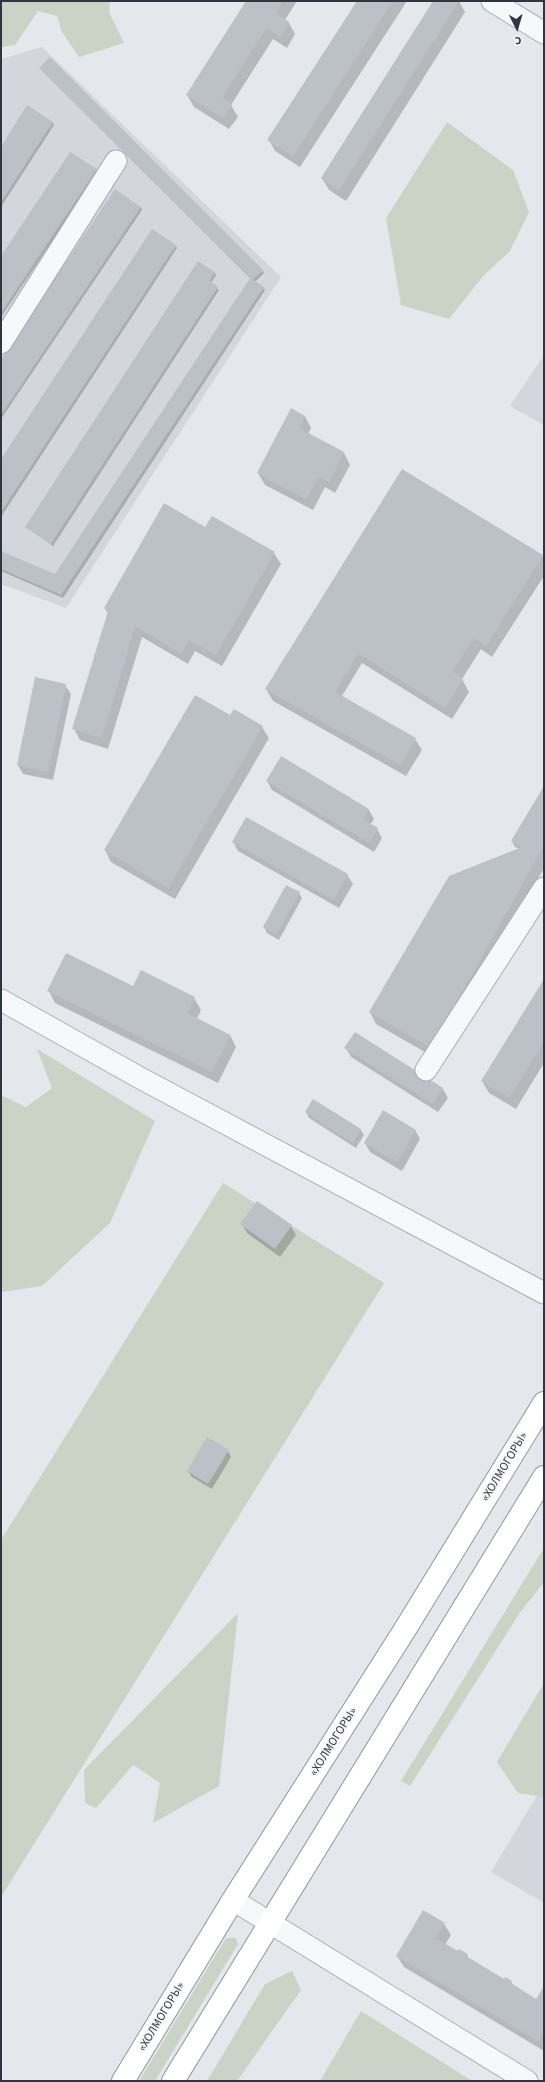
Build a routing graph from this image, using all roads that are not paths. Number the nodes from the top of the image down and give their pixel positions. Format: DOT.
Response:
graph roads {
  1 [pos="492,1"];
  2 [pos="544,33"];
  3 [pos="116,161"];
  4 [pos="1,343"];
  5 [pos="544,888"];
  6 [pos="1,1000"];
  7 [pos="426,1070"];
  8 [pos="544,1294"];
  9 [pos="544,1403"];
  10 [pos="544,1476"];
  11 [pos="233,1900"];
  12 [pos="270,1923"];
  13 [pos="123,2081"];
  14 [pos="174,2081"];
  15 [pos="527,2081"];
  1 -- 2 [label="street"];
  3 -- 4 [label="street"];
  5 -- 7 [label="street"];
  6 -- 8 [label="street"];
  9 -- 11 [label="highway, «ХОЛМОГОРЫ»"];
  10 -- 12 [label="highway"];
  11 -- 12 [label="street"];
  11 -- 13 [label="highway, «ХОЛМОГОРЫ»"];
  12 -- 14 [label="highway"];
  12 -- 15 [label="street"];
}
